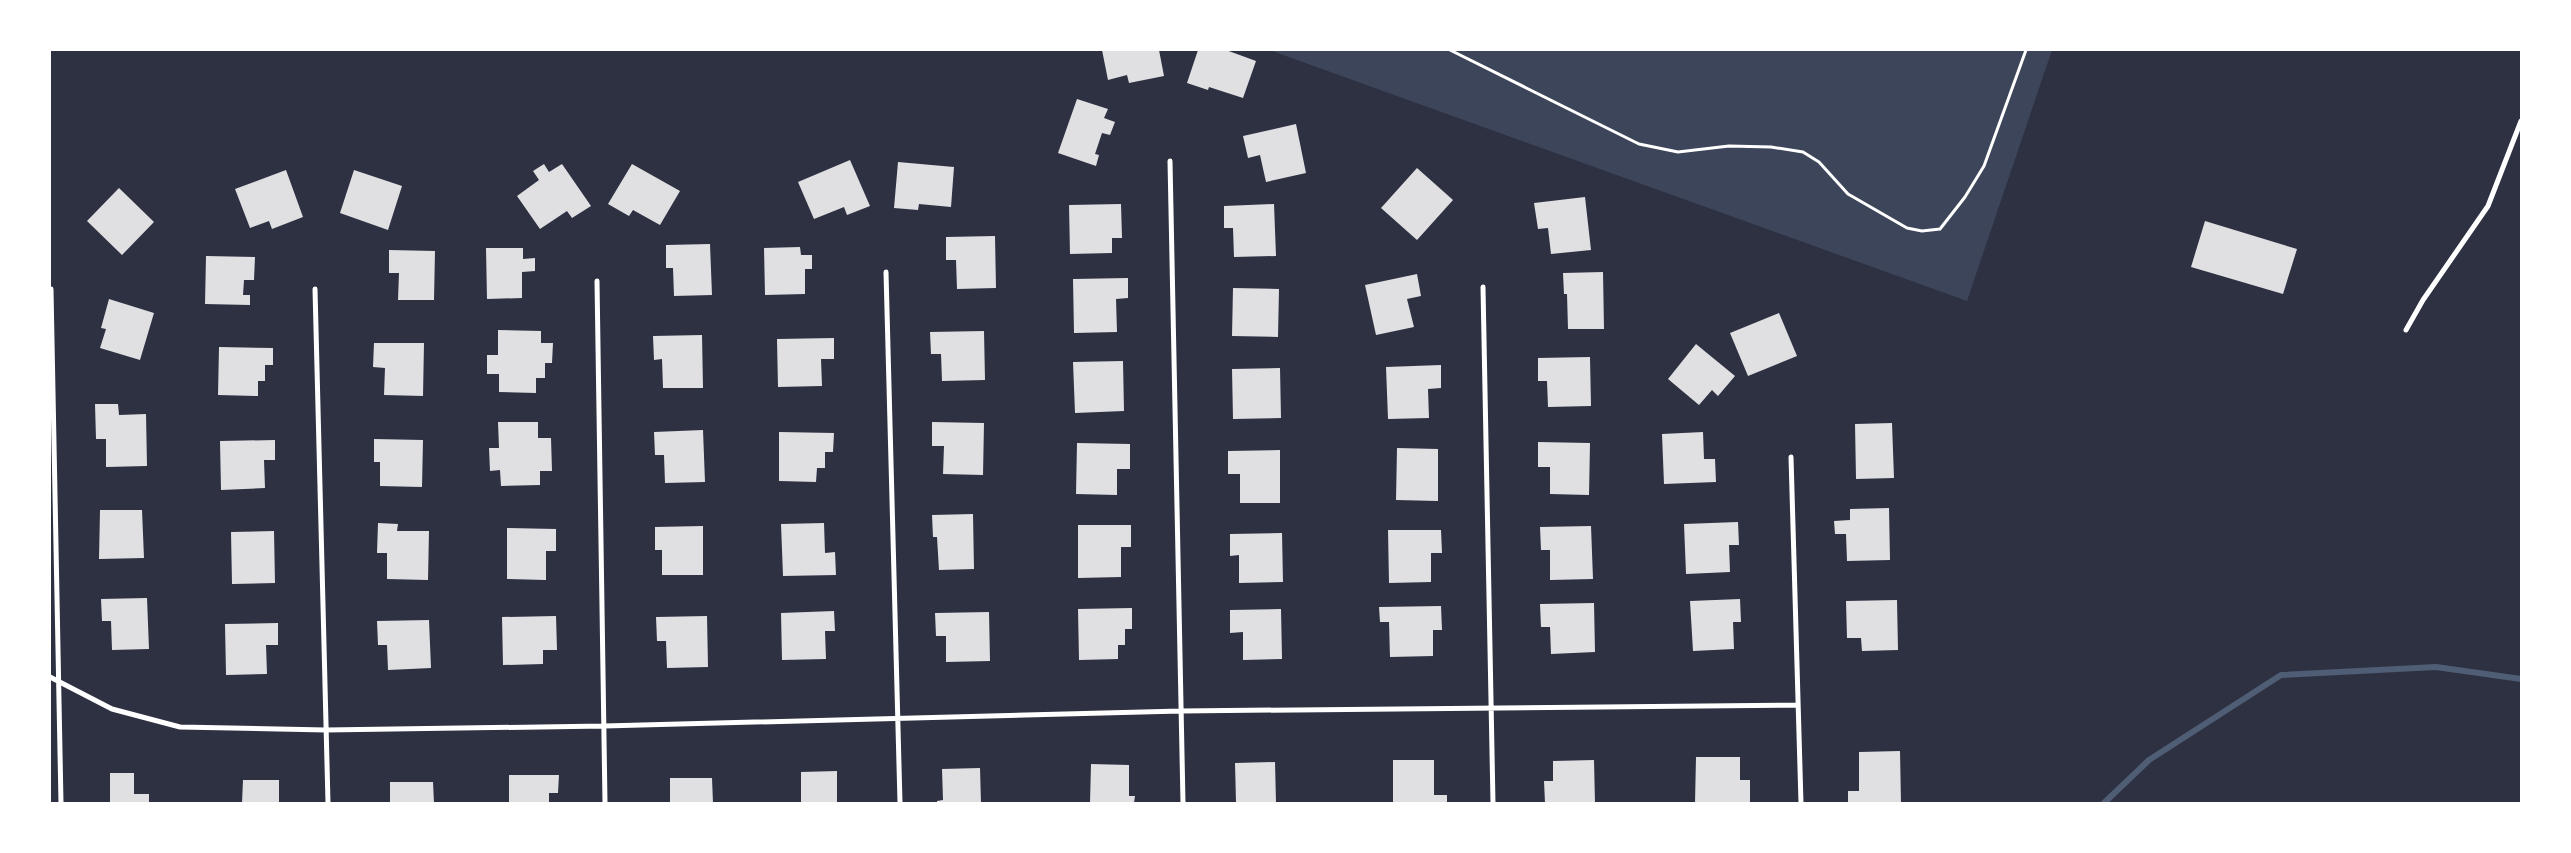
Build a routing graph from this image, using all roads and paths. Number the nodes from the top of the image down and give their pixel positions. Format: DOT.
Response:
graph roads {
  1 [pos="1450,50"];
  2 [pos="2026,50"];
  3 [pos="2521,121"];
  4 [pos="1170,161"];
  5 [pos="886,272"];
  6 [pos="597,281"];
  7 [pos="1482,287"];
  8 [pos="51,289"];
  9 [pos="315,289"];
  10 [pos="2406,330"];
  11 [pos="1791,457"];
  12 [pos="50,677"];
  13 [pos="58,680"];
  14 [pos="1798,705"];
  15 [pos="1492,710"];
  16 [pos="1181,711"];
  17 [pos="898,718"];
  18 [pos="604,726"];
  19 [pos="326,730"];
  20 [pos="60,803"];
  21 [pos="328,803"];
  22 [pos="605,803"];
  23 [pos="900,803"];
  24 [pos="1182,803"];
  25 [pos="1493,803"];
  26 [pos="1801,803"];
  1 -- 2 [label="path"];
  3 -- 10 [label="street"];
  4 -- 16 [label="street"];
  5 -- 17 [label="street"];
  6 -- 18 [label="street"];
  7 -- 15 [label="street"];
  8 -- 13 [label="street"];
  9 -- 19 [label="street"];
  11 -- 14 [label="street"];
  12 -- 13 [label="street"];
  13 -- 19 [label="street"];
  13 -- 20 [label="street"];
  14 -- 15 [label="street"];
  14 -- 26 [label="street"];
  15 -- 16 [label="street"];
  15 -- 25 [label="street"];
  16 -- 17 [label="street"];
  16 -- 24 [label="street"];
  17 -- 18 [label="street"];
  17 -- 23 [label="street"];
  18 -- 19 [label="street"];
  18 -- 22 [label="street"];
  19 -- 21 [label="street"];
}
